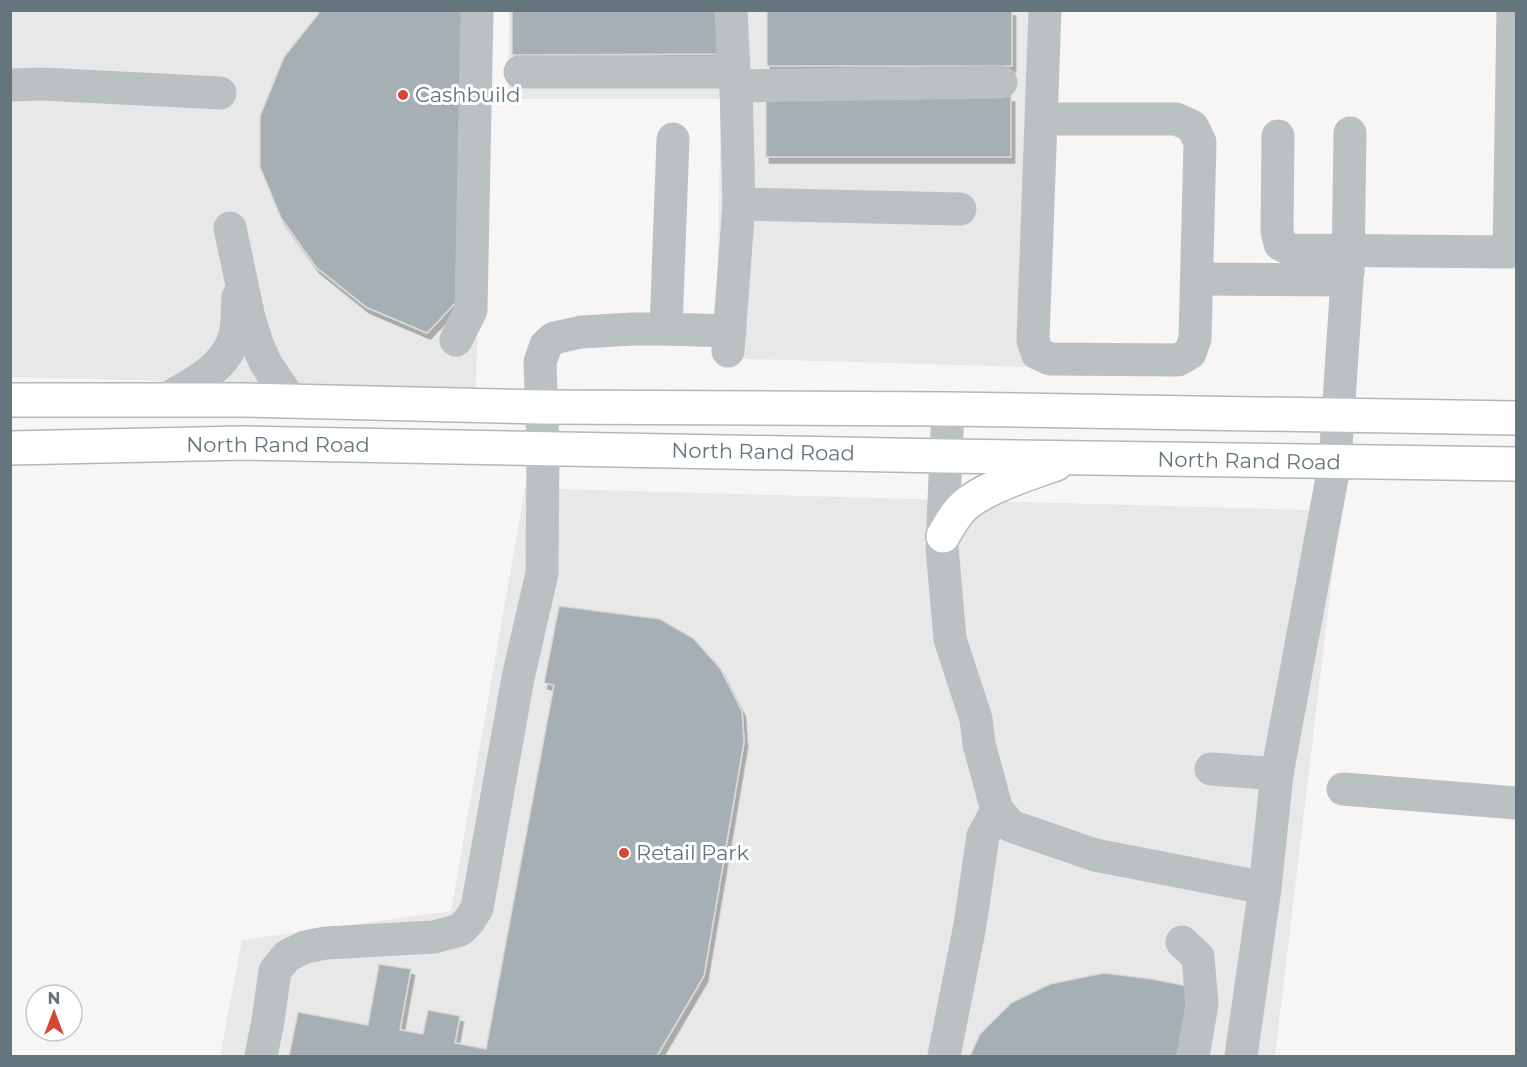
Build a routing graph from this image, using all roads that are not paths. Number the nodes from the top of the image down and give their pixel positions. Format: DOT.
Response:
graph roads {
  1 [pos="477,10"];
  2 [pos="731,10"];
  3 [pos="1045,10"];
  4 [pos="1513,10"];
  5 [pos="520,72"];
  6 [pos="735,79"];
  7 [pos="1001,82"];
  8 [pos="10,85"];
  9 [pos="220,93"];
  10 [pos="1041,119"];
  11 [pos="1350,133"];
  12 [pos="1278,135"];
  13 [pos="673,139"];
  14 [pos="739,204"];
  15 [pos="960,209"];
  16 [pos="230,228"];
  17 [pos="1513,253"];
  18 [pos="1348,265"];
  19 [pos="240,277"];
  20 [pos="1197,279"];
  21 [pos="666,329"];
  22 [pos="456,340"];
  23 [pos="10,400"];
  24 [pos="164,400"];
  25 [pos="291,401"];
  26 [pos="542,406"];
  27 [pos="948,409"];
  28 [pos="1339,416"];
  29 [pos="1516,418"];
  30 [pos="10,448"];
  31 [pos="543,448"];
  32 [pos="946,456"];
  33 [pos="1071,458"];
  34 [pos="1335,462"];
  35 [pos="1516,464"];
  36 [pos="943,536"];
  37 [pos="1211,769"];
  38 [pos="1277,774"];
  39 [pos="1343,789"];
  40 [pos="1516,803"];
  41 [pos="997,810"];
  42 [pos="1265,888"];
  43 [pos="1182,942"];
  44 [pos="261,1056"];
  45 [pos="944,1056"];
  46 [pos="1193,1056"];
  47 [pos="1240,1056"];
  1 -- 22 [label="street"];
  2 -- 6 [label="street"];
  3 -- 10 [label="street"];
  4 -- 17 [label="street"];
  5 -- 6 [label="street"];
  6 -- 7 [label="street"];
  6 -- 14 [label="street"];
  8 -- 9 [label="street"];
  10 -- 20 [label="street"];
  10 -- 20 [label="street"];
  11 -- 18 [label="street"];
  12 -- 18 [label="street"];
  13 -- 21 [label="street"];
  14 -- 15 [label="street"];
  14 -- 21 [label="street"];
  16 -- 19 [label="street"];
  17 -- 18 [label="street"];
  18 -- 20 [label="street"];
  18 -- 28 [label="street"];
  19 -- 24 [label="street"];
  19 -- 25 [label="street"];
  21 -- 26 [label="street"];
  23 -- 24 [label="main road, North Rand Road"];
  24 -- 25 [label="main road, North Rand Road"];
  25 -- 26 [label="main road, North Rand Road"];
  26 -- 27 [label="main road, North Rand Road"];
  26 -- 31 [label="street"];
  27 -- 28 [label="main road, North Rand Road"];
  27 -- 32 [label="street"];
  28 -- 29 [label="main road, North Rand Road"];
  28 -- 34 [label="street"];
  30 -- 31 [label="main road, North Rand Road"];
  31 -- 32 [label="main road, North Rand Road"];
  31 -- 44 [label="street"];
  32 -- 33 [label="main road, North Rand Road"];
  32 -- 36 [label="street"];
  33 -- 34 [label="main road, North Rand Road"];
  33 -- 36 [label="main road"];
  34 -- 35 [label="main road, North Rand Road"];
  34 -- 38 [label="street"];
  36 -- 41 [label="street"];
  37 -- 38 [label="street"];
  38 -- 42 [label="street"];
  39 -- 40 [label="street"];
  41 -- 42 [label="street"];
  41 -- 45 [label="street"];
  42 -- 47 [label="street"];
  43 -- 46 [label="street"];
}
